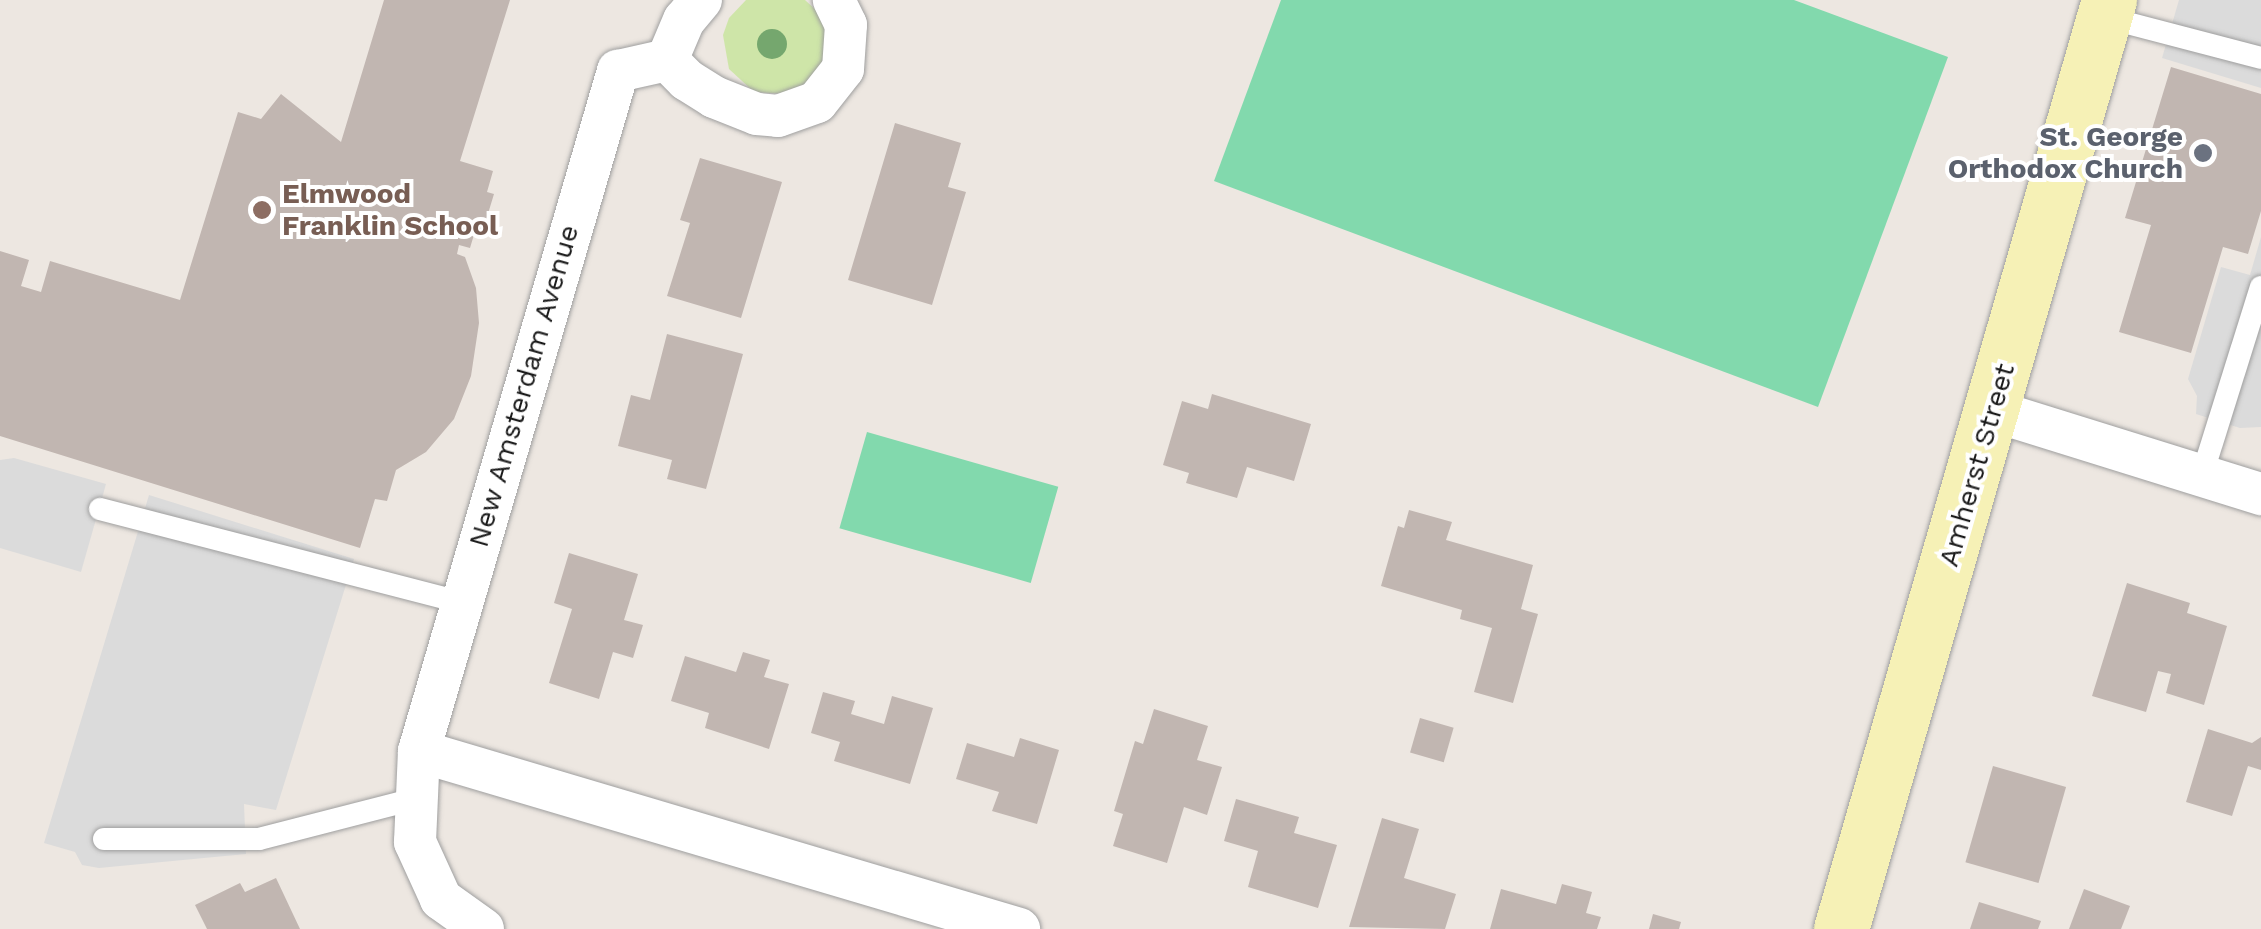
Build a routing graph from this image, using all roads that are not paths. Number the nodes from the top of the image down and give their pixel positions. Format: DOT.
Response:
graph roads {
  1 [pos="701,0"];
  2 [pos="834,0"];
  3 [pos="2106,8"];
  4 [pos="2261,58"];
  5 [pos="667,60"];
  6 [pos="2261,287"];
  7 [pos="1994,411"];
  8 [pos="2202,476"];
  9 [pos="2261,494"];
  10 [pos="100,509"];
  11 [pos="460,602"];
  12 [pos="419,751"];
  13 [pos="416,799"];
  14 [pos="104,839"];
  15 [pos="483,929"];
  16 [pos="1020,929"];
  17 [pos="1841,929"];
  1 -- 5 [label="street"];
  2 -- 5 [label="street"];
  3 -- 4 [label="lane"];
  3 -- 7 [label="street, Amherst Street"];
  5 -- 11 [label="street, New Amsterdam Avenue"];
  6 -- 8 [label="lane"];
  7 -- 8 [label="street"];
  7 -- 17 [label="street, Amherst Street"];
  8 -- 9 [label="street"];
  10 -- 11 [label="lane"];
  11 -- 12 [label="street, New Amsterdam Avenue"];
  12 -- 13 [label="street, New Amsterdam Avenue"];
  12 -- 16 [label="street"];
  13 -- 14 [label="lane"];
  13 -- 15 [label="street, New Amsterdam Avenue"];
}
